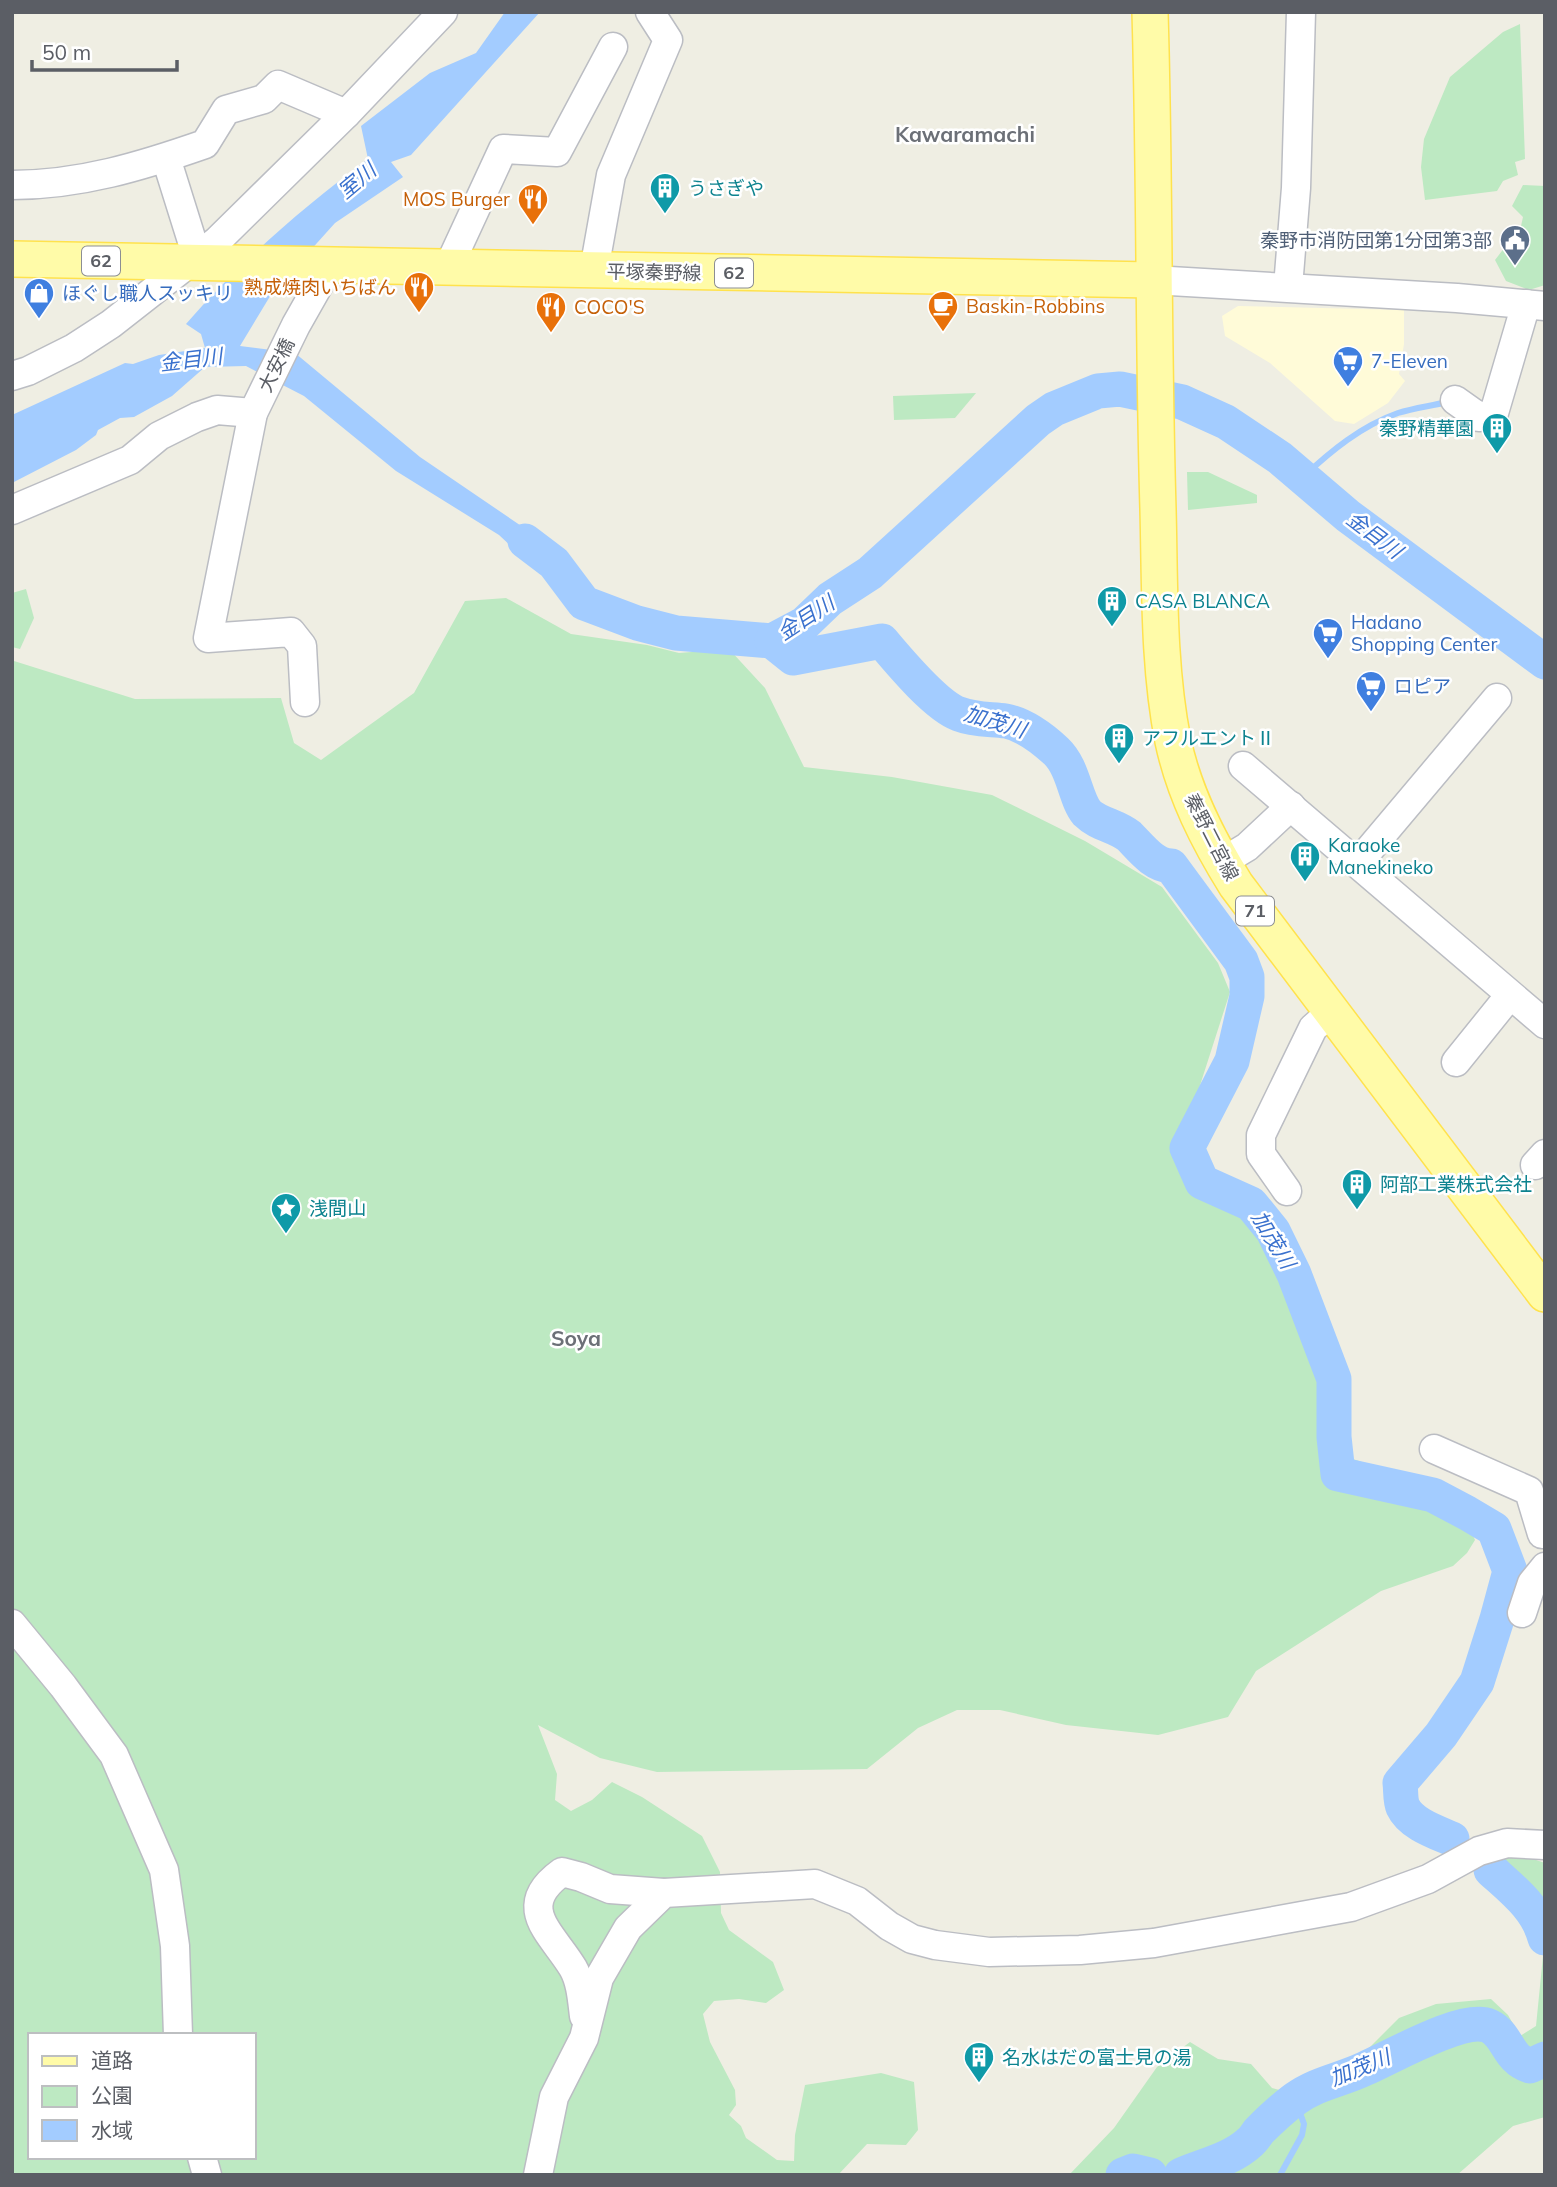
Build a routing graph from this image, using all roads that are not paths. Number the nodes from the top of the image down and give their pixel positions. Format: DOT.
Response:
graph roads {
  1 [pos="443,12"];
  2 [pos="650,12"];
  3 [pos="1150,12"];
  4 [pos="1301,12"];
  5 [pos="613,47"];
  6 [pos="346,114"];
  7 [pos="166,158"];
  8 [pos="12,185"];
  9 [pos="12,259"];
  10 [pos="201,260"];
  11 [pos="322,265"];
  12 [pos="447,268"];
  13 [pos="594,270"];
  14 [pos="1153,281"];
  15 [pos="1288,287"];
  16 [pos="1535,305"];
  17 [pos="12,376"];
  18 [pos="1455,400"];
  19 [pos="255,409"];
  20 [pos="12,510"];
  21 [pos="1497,698"];
  22 [pos="305,702"];
  23 [pos="1242,766"];
  24 [pos="1291,806"];
  25 [pos="1222,862"];
  26 [pos="1358,863"];
  27 [pos="1510,995"];
  28 [pos="1331,1012"];
  29 [pos="1545,1024"];
  30 [pos="1456,1062"];
  31 [pos="1287,1191"];
  32 [pos="1545,1294"];
  33 [pos="1434,1449"];
  34 [pos="1545,1534"];
  35 [pos="1545,1567"];
  36 [pos="1521,1613"];
  37 [pos="12,1624"];
  38 [pos="1545,1846"];
  39 [pos="664,1893"];
  40 [pos="586,2025"];
  41 [pos="178,2033"];
  42 [pos="538,2175"];
  1 -- 6 [label="street"];
  2 -- 13 [label="street"];
  3 -- 14 [label="main road"];
  4 -- 15 [label="street"];
  5 -- 12 [label="street"];
  6 -- 7 [label="street"];
  6 -- 10 [label="street"];
  7 -- 8 [label="street"];
  7 -- 10 [label="street"];
  9 -- 10 [label="main road, 平塚秦野線 / 62"];
  10 -- 11 [label="main road, 平塚秦野線 / 62"];
  10 -- 17 [label="street"];
  11 -- 12 [label="main road, 平塚秦野線 / 62"];
  11 -- 19 [label="street, 大安橋"];
  12 -- 13 [label="main road, 平塚秦野線 / 62"];
  13 -- 14 [label="main road, 平塚秦野線 / 62"];
  14 -- 15 [label="street"];
  14 -- 25 [label="main road, 秦野二宮線 / 71"];
  15 -- 16 [label="street"];
  16 -- 18 [label="street"];
  19 -- 20 [label="street"];
  19 -- 22 [label="street, 大安橋"];
  21 -- 26 [label="street"];
  23 -- 24 [label="street"];
  24 -- 25 [label="street"];
  24 -- 26 [label="street"];
  25 -- 28 [label="main road, 秦野二宮線 / 71"];
  26 -- 27 [label="street"];
  27 -- 29 [label="street"];
  27 -- 30 [label="street"];
  28 -- 31 [label="street"];
  28 -- 32 [label="main road, 秦野二宮線 / 71"];
  33 -- 34 [label="street"];
  35 -- 36 [label="street"];
  37 -- 41 [label="street"];
  38 -- 39 [label="street"];
  39 -- 40 [label="street"];
  39 -- 40 [label="street"];
  40 -- 42 [label="street"];
}
